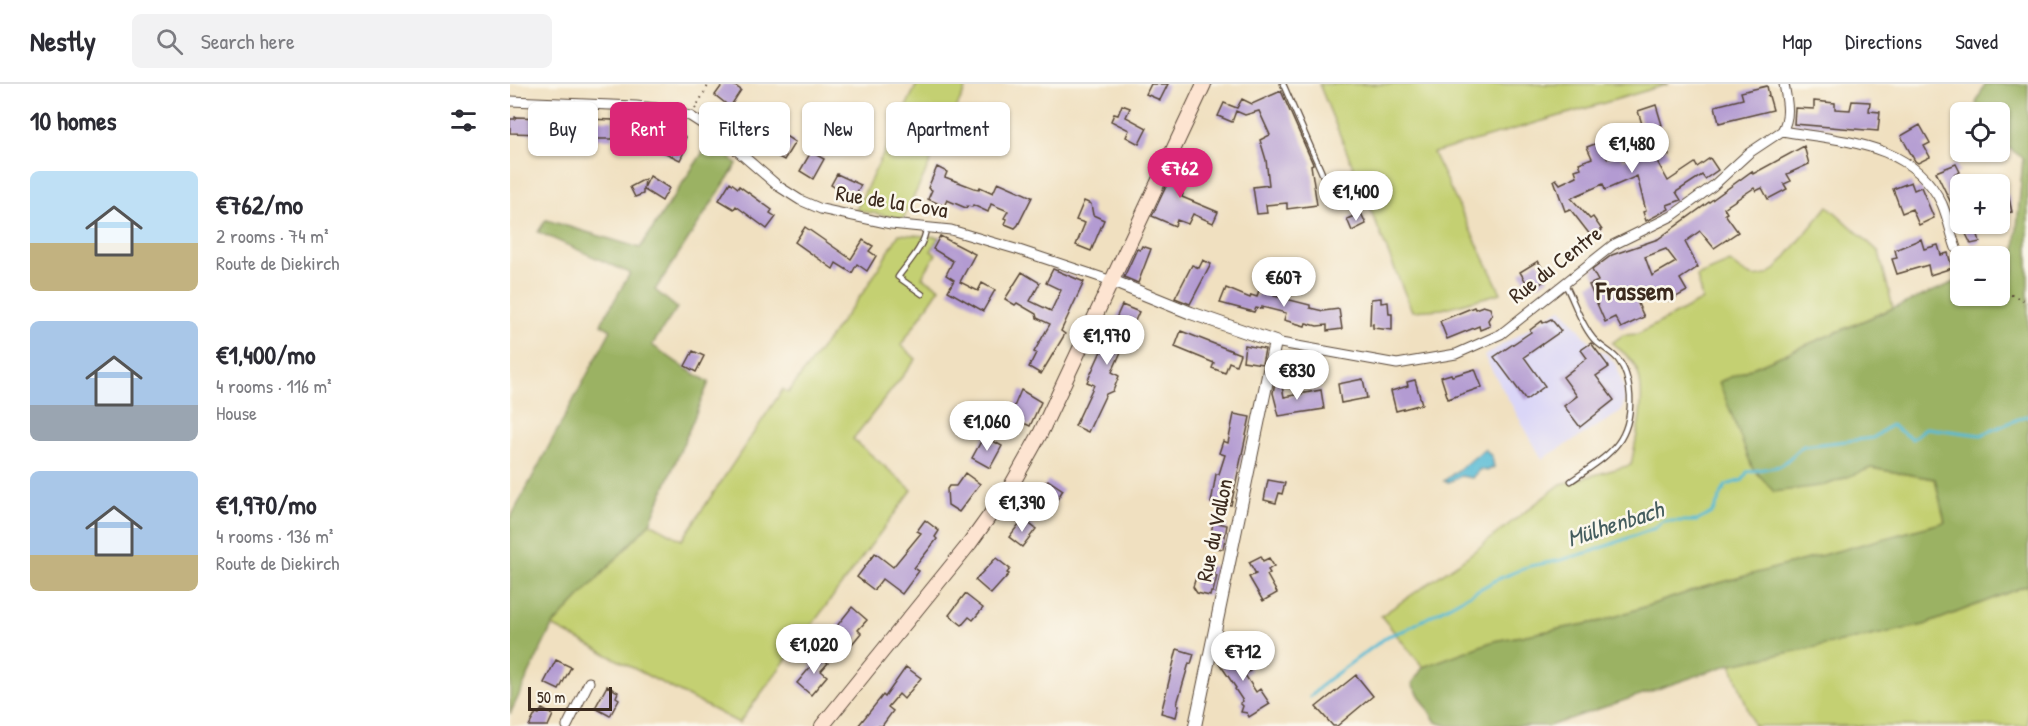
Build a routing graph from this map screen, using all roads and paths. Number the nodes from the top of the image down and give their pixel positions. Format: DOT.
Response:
graph roads {
  1 [pos="710,84"];
  2 [pos="1204,84"];
  3 [pos="1283,84"];
  4 [pos="1784,84"];
  5 [pos="510,101"];
  6 [pos="690,117"];
  7 [pos="1782,132"];
  8 [pos="1329,187"];
  9 [pos="926,228"];
  10 [pos="1955,246"];
  11 [pos="1112,281"];
  12 [pos="1565,284"];
  13 [pos="922,294"];
  14 [pos="2010,294"];
  15 [pos="2028,302"];
  16 [pos="1275,342"];
  17 [pos="1570,481"];
  18 [pos="589,682"];
  19 [pos="567,726"];
  20 [pos="822,726"];
  21 [pos="1195,726"];
  1 -- 6 [label="path"];
  2 -- 11 [label="main road"];
  3 -- 8 [label="lane"];
  4 -- 7 [label="street"];
  5 -- 6 [label="street, Rue de la Cova"];
  6 -- 9 [label="street, Rue de la Cova"];
  7 -- 10 [label="street"];
  7 -- 12 [label="street, Rue du Centre"];
  9 -- 11 [label="street, Rue de la Cova"];
  9 -- 13 [label="lane"];
  11 -- 16 [label="street, Rue du Centre"];
  11 -- 20 [label="main road"];
  12 -- 16 [label="street, Rue du Centre"];
  12 -- 17 [label="lane"];
  14 -- 15 [label="path"];
  16 -- 21 [label="street, Rue du Vallon"];
  18 -- 19 [label="street"];
}
